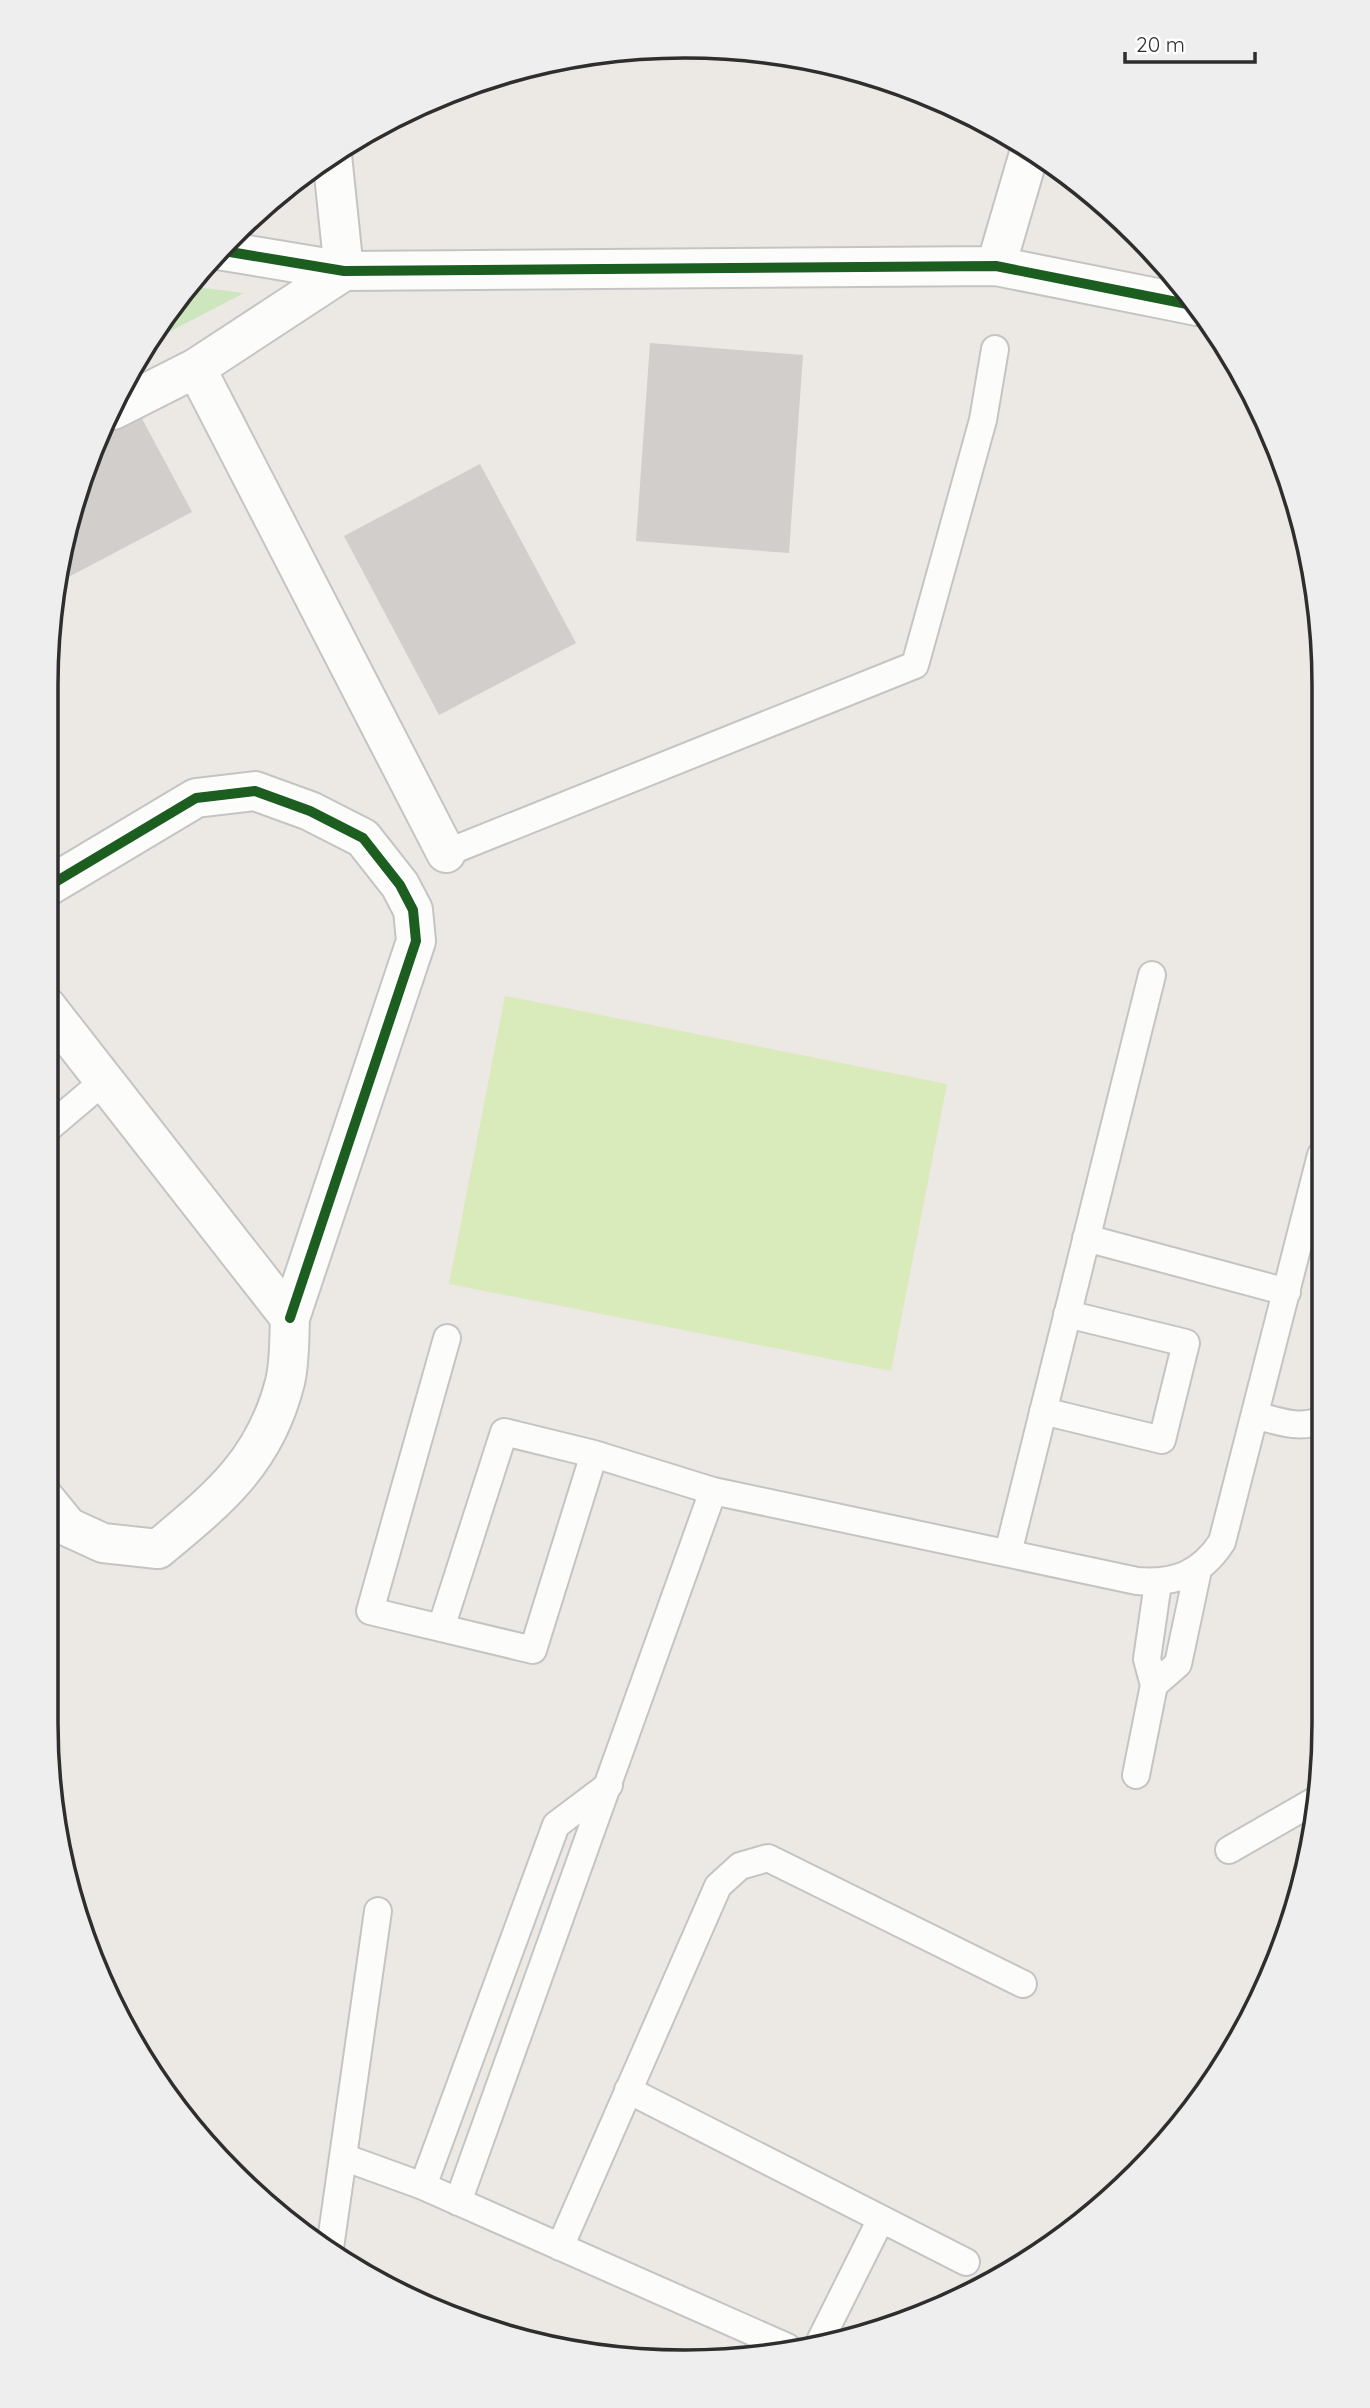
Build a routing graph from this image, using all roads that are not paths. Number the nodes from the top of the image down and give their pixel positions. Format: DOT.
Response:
graph roads {
  1 [pos="1027,159"];
  2 [pos="333,166"];
  3 [pos="231,252"];
  4 [pos="996,266"];
  5 [pos="344,271"];
  6 [pos="1183,303"];
  7 [pos="995,349"];
  8 [pos="196,368"];
  9 [pos="124,404"];
  10 [pos="446,853"];
  11 [pos="58,880"];
  12 [pos="1152,975"];
  13 [pos="58,1021"];
  14 [pos="105,1080"];
  15 [pos="58,1120"];
  16 [pos="1312,1199"];
  17 [pos="1086,1238"];
  18 [pos="1287,1292"];
  19 [pos="1068,1314"];
  20 [pos="290,1318"];
  21 [pos="447,1338"];
  22 [pos="1043,1411"];
  23 [pos="1255,1415"];
  24 [pos="1312,1424"];
  25 [pos="594,1454"];
  26 [pos="713,1491"];
  27 [pos="58,1515"];
  28 [pos="1008,1553"];
  29 [pos="1198,1570"];
  30 [pos="1158,1583"];
  31 [pos="441,1628"];
  32 [pos="1154,1685"];
  33 [pos="1136,1775"];
  34 [pos="609,1786"];
  35 [pos="1307,1805"];
  36 [pos="1229,1850"];
  37 [pos="377,1911"];
  38 [pos="1023,1984"];
  39 [pos="628,2090"];
  40 [pos="343,2157"];
  41 [pos="423,2186"];
  42 [pos="458,2202"];
  43 [pos="881,2219"];
  44 [pos="332,2241"];
  45 [pos="560,2247"];
  46 [pos="966,2262"];
  47 [pos="823,2334"];
  48 [pos="778,2343"];
  1 -- 4 [label="street"];
  2 -- 5 [label="street"];
  3 -- 5 [label="street"];
  4 -- 5 [label="street"];
  4 -- 6 [label="street"];
  5 -- 8 [label="street"];
  7 -- 10 [label="lane"];
  8 -- 9 [label="street"];
  8 -- 10 [label="street"];
  11 -- 20 [label="street"];
  12 -- 17 [label="lane"];
  13 -- 14 [label="street"];
  14 -- 15 [label="lane"];
  14 -- 20 [label="street"];
  16 -- 18 [label="lane"];
  17 -- 18 [label="lane"];
  17 -- 19 [label="lane"];
  18 -- 23 [label="lane"];
  19 -- 22 [label="lane"];
  19 -- 22 [label="lane"];
  20 -- 27 [label="street"];
  21 -- 31 [label="lane"];
  22 -- 28 [label="lane"];
  23 -- 24 [label="lane"];
  23 -- 29 [label="lane"];
  25 -- 26 [label="lane"];
  25 -- 31 [label="lane"];
  25 -- 31 [label="lane"];
  26 -- 28 [label="lane"];
  26 -- 34 [label="lane"];
  28 -- 30 [label="lane"];
  29 -- 30 [label="lane"];
  29 -- 32 [label="lane"];
  30 -- 32 [label="lane"];
  32 -- 33 [label="lane"];
  34 -- 41 [label="lane"];
  34 -- 42 [label="lane"];
  35 -- 36 [label="lane"];
  37 -- 40 [label="lane"];
  38 -- 39 [label="lane"];
  39 -- 43 [label="lane"];
  39 -- 45 [label="lane"];
  40 -- 41 [label="lane"];
  40 -- 44 [label="lane"];
  41 -- 42 [label="lane"];
  42 -- 45 [label="lane"];
  43 -- 46 [label="lane"];
  43 -- 47 [label="lane"];
  45 -- 48 [label="lane"];
}
